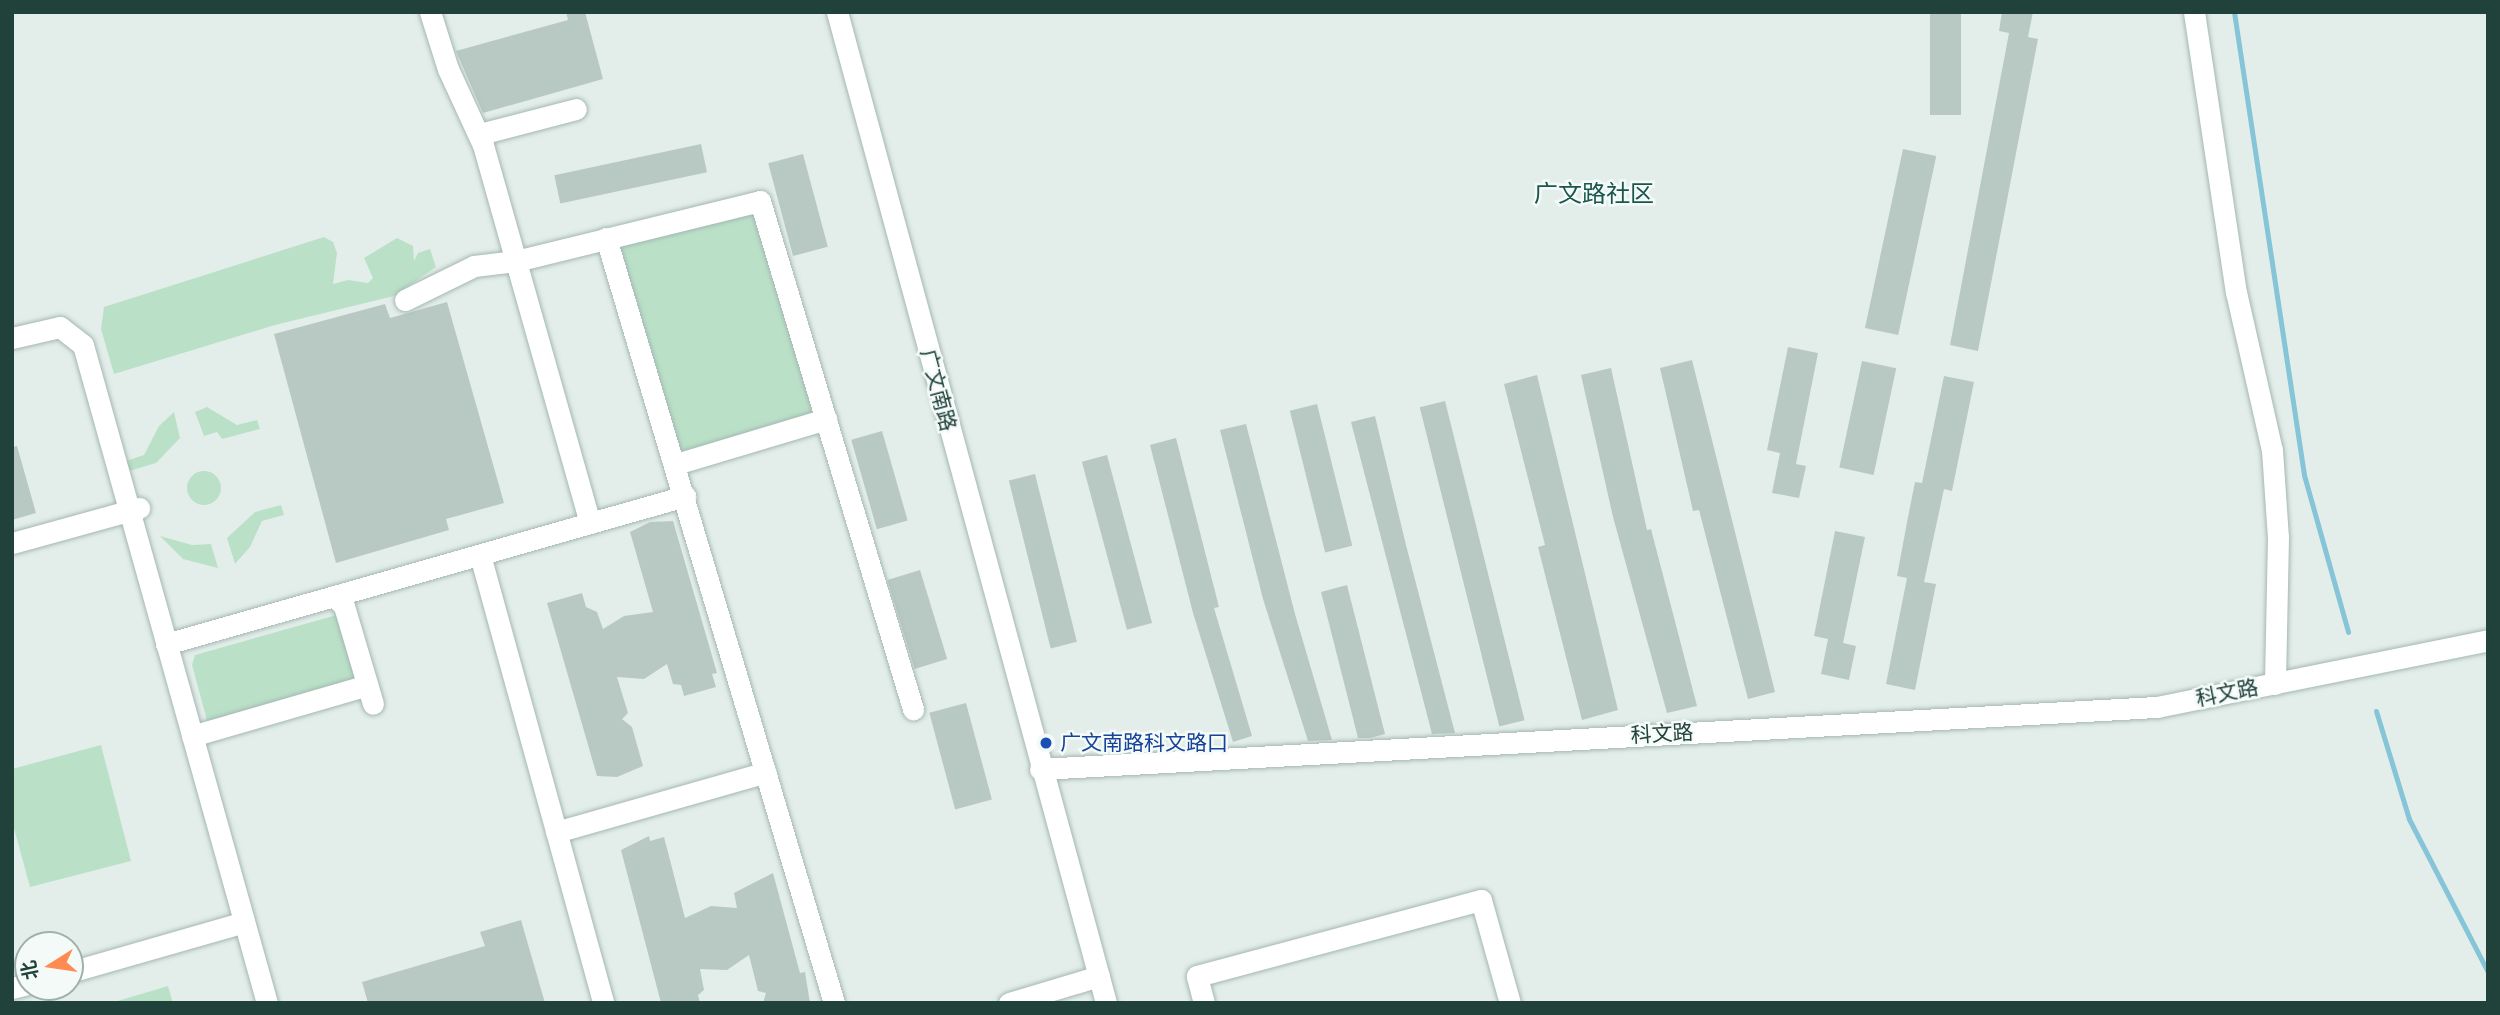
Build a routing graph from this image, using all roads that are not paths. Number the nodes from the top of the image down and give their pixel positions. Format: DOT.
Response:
graph roads {
  1 [pos="430,12"];
  2 [pos="836,12"];
  3 [pos="2194,12"];
  4 [pos="576,109"];
  5 [pos="480,134"];
  6 [pos="606,238"];
  7 [pos="516,261"];
  8 [pos="405,300"];
  9 [pos="12,338"];
  10 [pos="826,419"];
  11 [pos="676,464"];
  12 [pos="685,496"];
  13 [pos="134,509"];
  14 [pos="590,523"];
  15 [pos="12,543"];
  16 [pos="480,555"];
  17 [pos="334,596"];
  18 [pos="2488,640"];
  19 [pos="166,644"];
  20 [pos="2488,648"];
  21 [pos="2278,683"];
  22 [pos="913,709"];
  23 [pos="192,736"];
  24 [pos="1040,769"];
  25 [pos="766,772"];
  26 [pos="556,832"];
  27 [pos="244,922"];
  28 [pos="84,968"];
  29 [pos="1098,976"];
  30 [pos="267,1003"];
  31 [pos="603,1003"];
  32 [pos="835,1003"];
  33 [pos="1009,1003"];
  34 [pos="1106,1003"];
  35 [pos="1204,1003"];
  36 [pos="1510,1003"];
  1 -- 5 [label="street"];
  2 -- 24 [label="street, 广文南路"];
  3 -- 21 [label="street"];
  4 -- 5 [label="street"];
  5 -- 7 [label="street"];
  6 -- 7 [label="street"];
  6 -- 10 [label="street"];
  6 -- 11 [label="street"];
  7 -- 8 [label="street"];
  7 -- 14 [label="street"];
  9 -- 13 [label="street"];
  10 -- 11 [label="street"];
  10 -- 22 [label="street"];
  11 -- 12 [label="street"];
  12 -- 14 [label="street"];
  12 -- 25 [label="street"];
  13 -- 15 [label="street"];
  13 -- 19 [label="street"];
  14 -- 16 [label="street"];
  16 -- 17 [label="street"];
  16 -- 26 [label="street"];
  17 -- 19 [label="street"];
  17 -- 23 [label="street"];
  18 -- 21 [label="street, 科文路"];
  19 -- 23 [label="street"];
  20 -- 21 [label="street, 科文路"];
  21 -- 24 [label="street, 科文路"];
  23 -- 27 [label="street"];
  24 -- 29 [label="street, 广文南路"];
  25 -- 26 [label="street"];
  25 -- 32 [label="street"];
  26 -- 31 [label="street"];
  27 -- 28 [label="street"];
  27 -- 30 [label="street"];
  29 -- 33 [label="street"];
  29 -- 34 [label="street, 广文南路"];
  35 -- 36 [label="street"];
}
